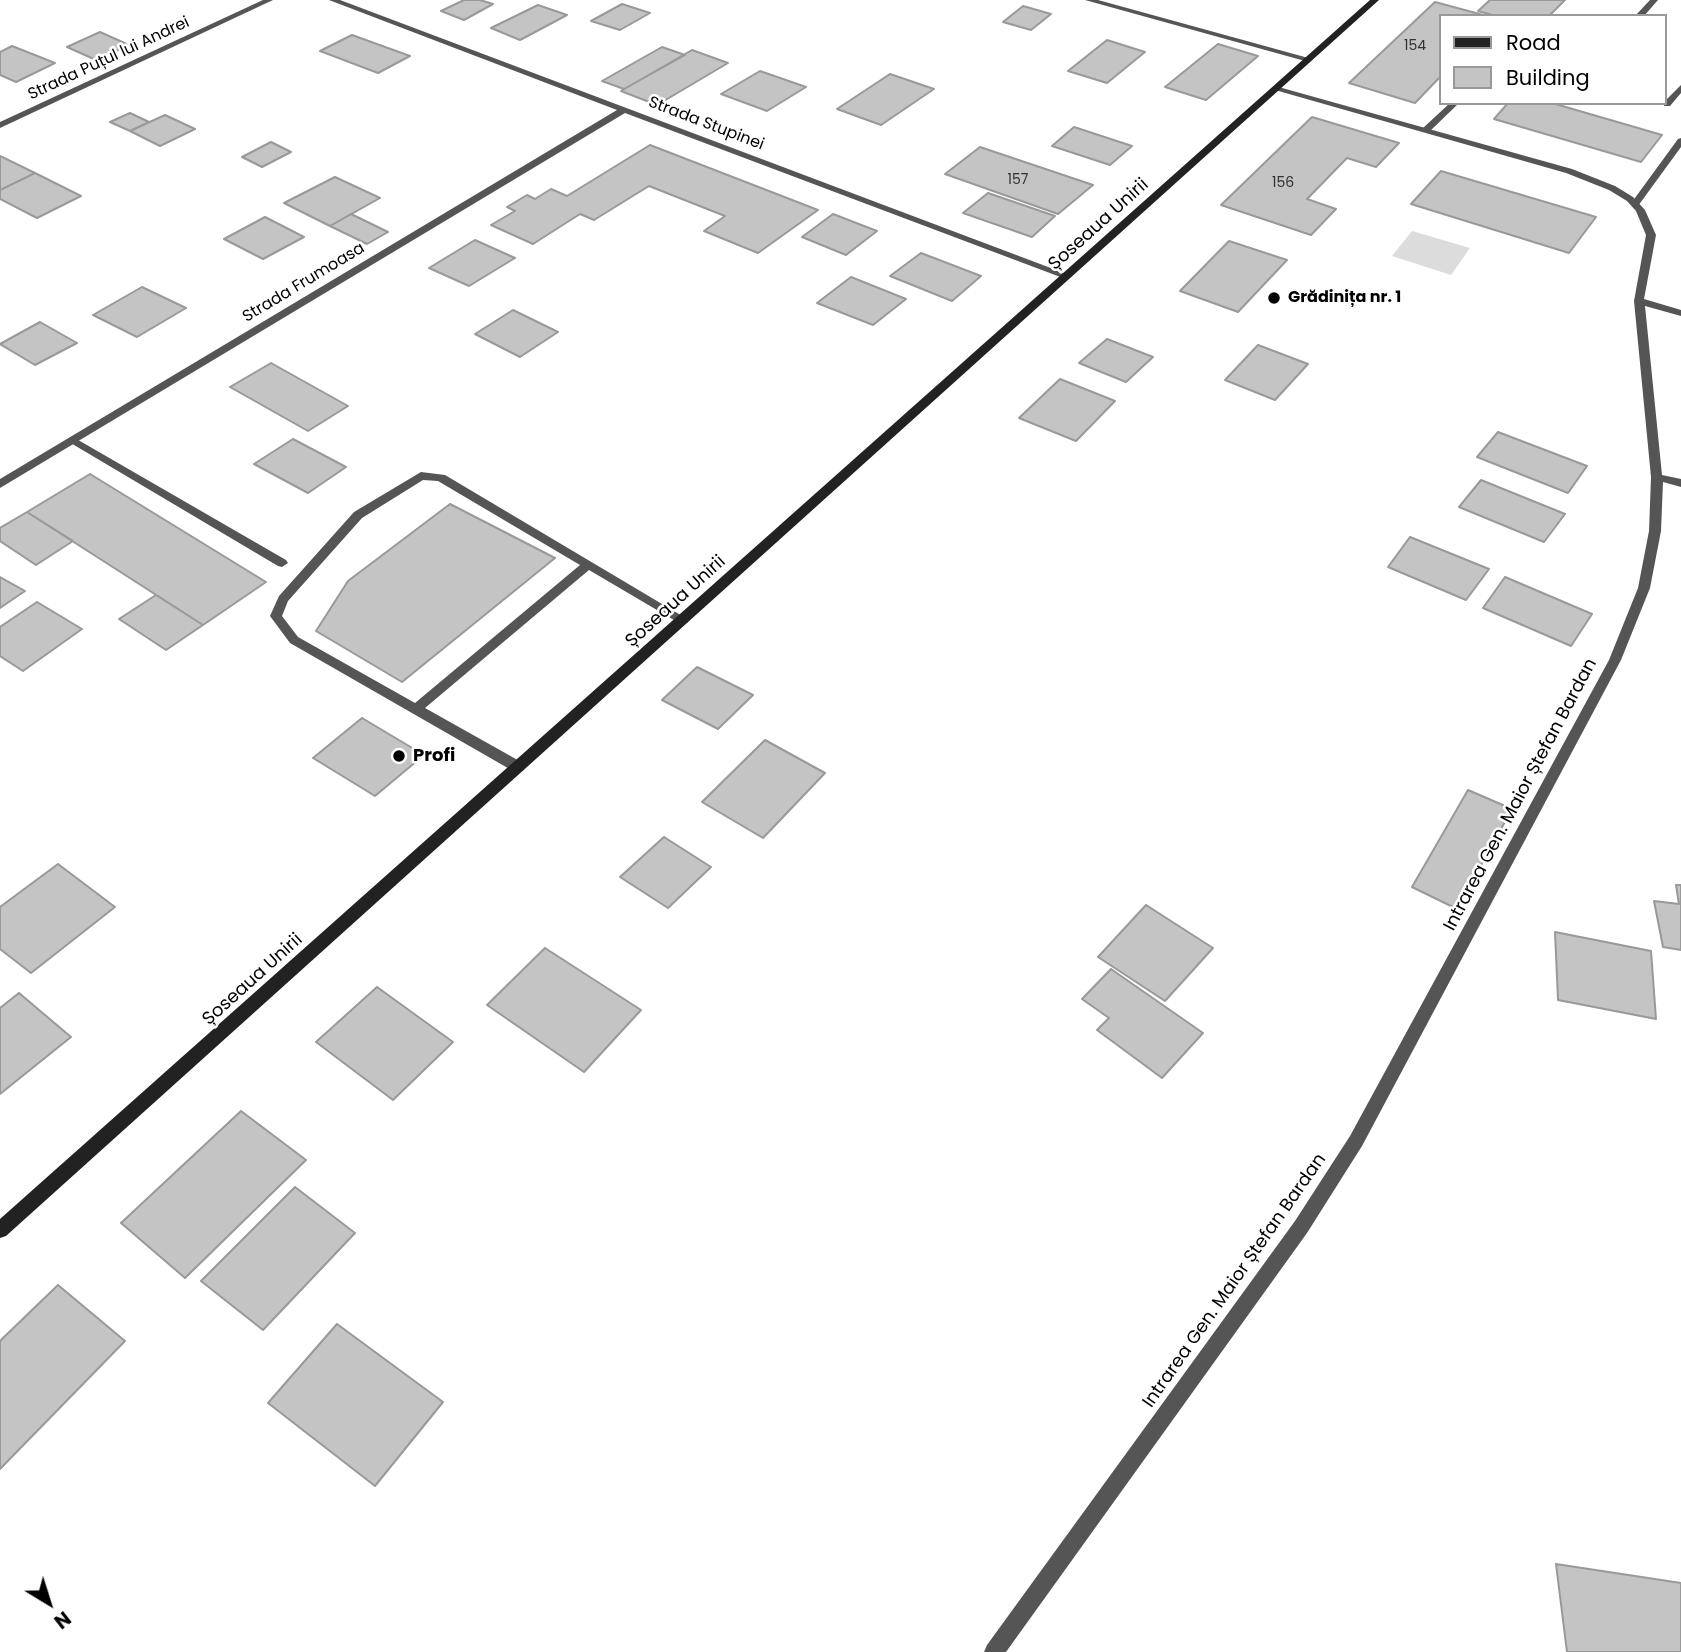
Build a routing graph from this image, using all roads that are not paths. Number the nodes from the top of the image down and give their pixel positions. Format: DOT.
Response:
graph roads {
  1 [pos="269,0"];
  2 [pos="333,0"];
  3 [pos="1089,0"];
  4 [pos="1375,0"];
  5 [pos="1654,0"];
  6 [pos="1641,14"];
  7 [pos="1308,60"];
  8 [pos="1278,88"];
  9 [pos="1681,88"];
  10 [pos="1667,102"];
  11 [pos="1667,104"];
  12 [pos="1453,105"];
  13 [pos="1679,107"];
  14 [pos="623,110"];
  15 [pos="0,125"];
  16 [pos="1426,130"];
  17 [pos="1681,141"];
  18 [pos="1635,204"];
  19 [pos="1067,276"];
  20 [pos="1639,301"];
  21 [pos="1681,313"];
  22 [pos="73,440"];
  23 [pos="1657,477"];
  24 [pos="1681,483"];
  25 [pos="0,484"];
  26 [pos="282,563"];
  27 [pos="588,564"];
  28 [pos="683,620"];
  29 [pos="416,709"];
  30 [pos="519,766"];
  31 [pos="0,1230"];
  32 [pos="994,1652"];
  1 -- 15 [label="street, Strada Puțul lui Andrei"];
  2 -- 14 [label="street, Strada Stupinei"];
  3 -- 7 [label="street"];
  4 -- 7 [label="main road, Șoseaua Unirii"];
  5 -- 6 [label="street"];
  7 -- 8 [label="main road, Șoseaua Unirii"];
  8 -- 16 [label="street"];
  8 -- 19 [label="main road, Șoseaua Unirii"];
  9 -- 10 [label="street"];
  11 -- 13 [label="street"];
  12 -- 16 [label="street"];
  14 -- 19 [label="street, Strada Stupinei"];
  14 -- 22 [label="street, Strada Frumoasa"];
  16 -- 18 [label="street"];
  17 -- 18 [label="street"];
  18 -- 20 [label="street, Intrarea Gen. Maior Ștefan Bardan"];
  19 -- 28 [label="main road, Șoseaua Unirii"];
  20 -- 21 [label="street"];
  20 -- 23 [label="street, Intrarea Gen. Maior Ștefan Bardan"];
  22 -- 25 [label="street, Strada Frumoasa"];
  22 -- 26 [label="street"];
  23 -- 24 [label="street"];
  23 -- 32 [label="street, Intrarea Gen. Maior Ștefan Bardan"];
  27 -- 28 [label="street"];
  27 -- 29 [label="street"];
  27 -- 29 [label="street"];
  28 -- 30 [label="main road, Șoseaua Unirii"];
  29 -- 30 [label="street"];
  30 -- 31 [label="main road, Șoseaua Unirii"];
}
